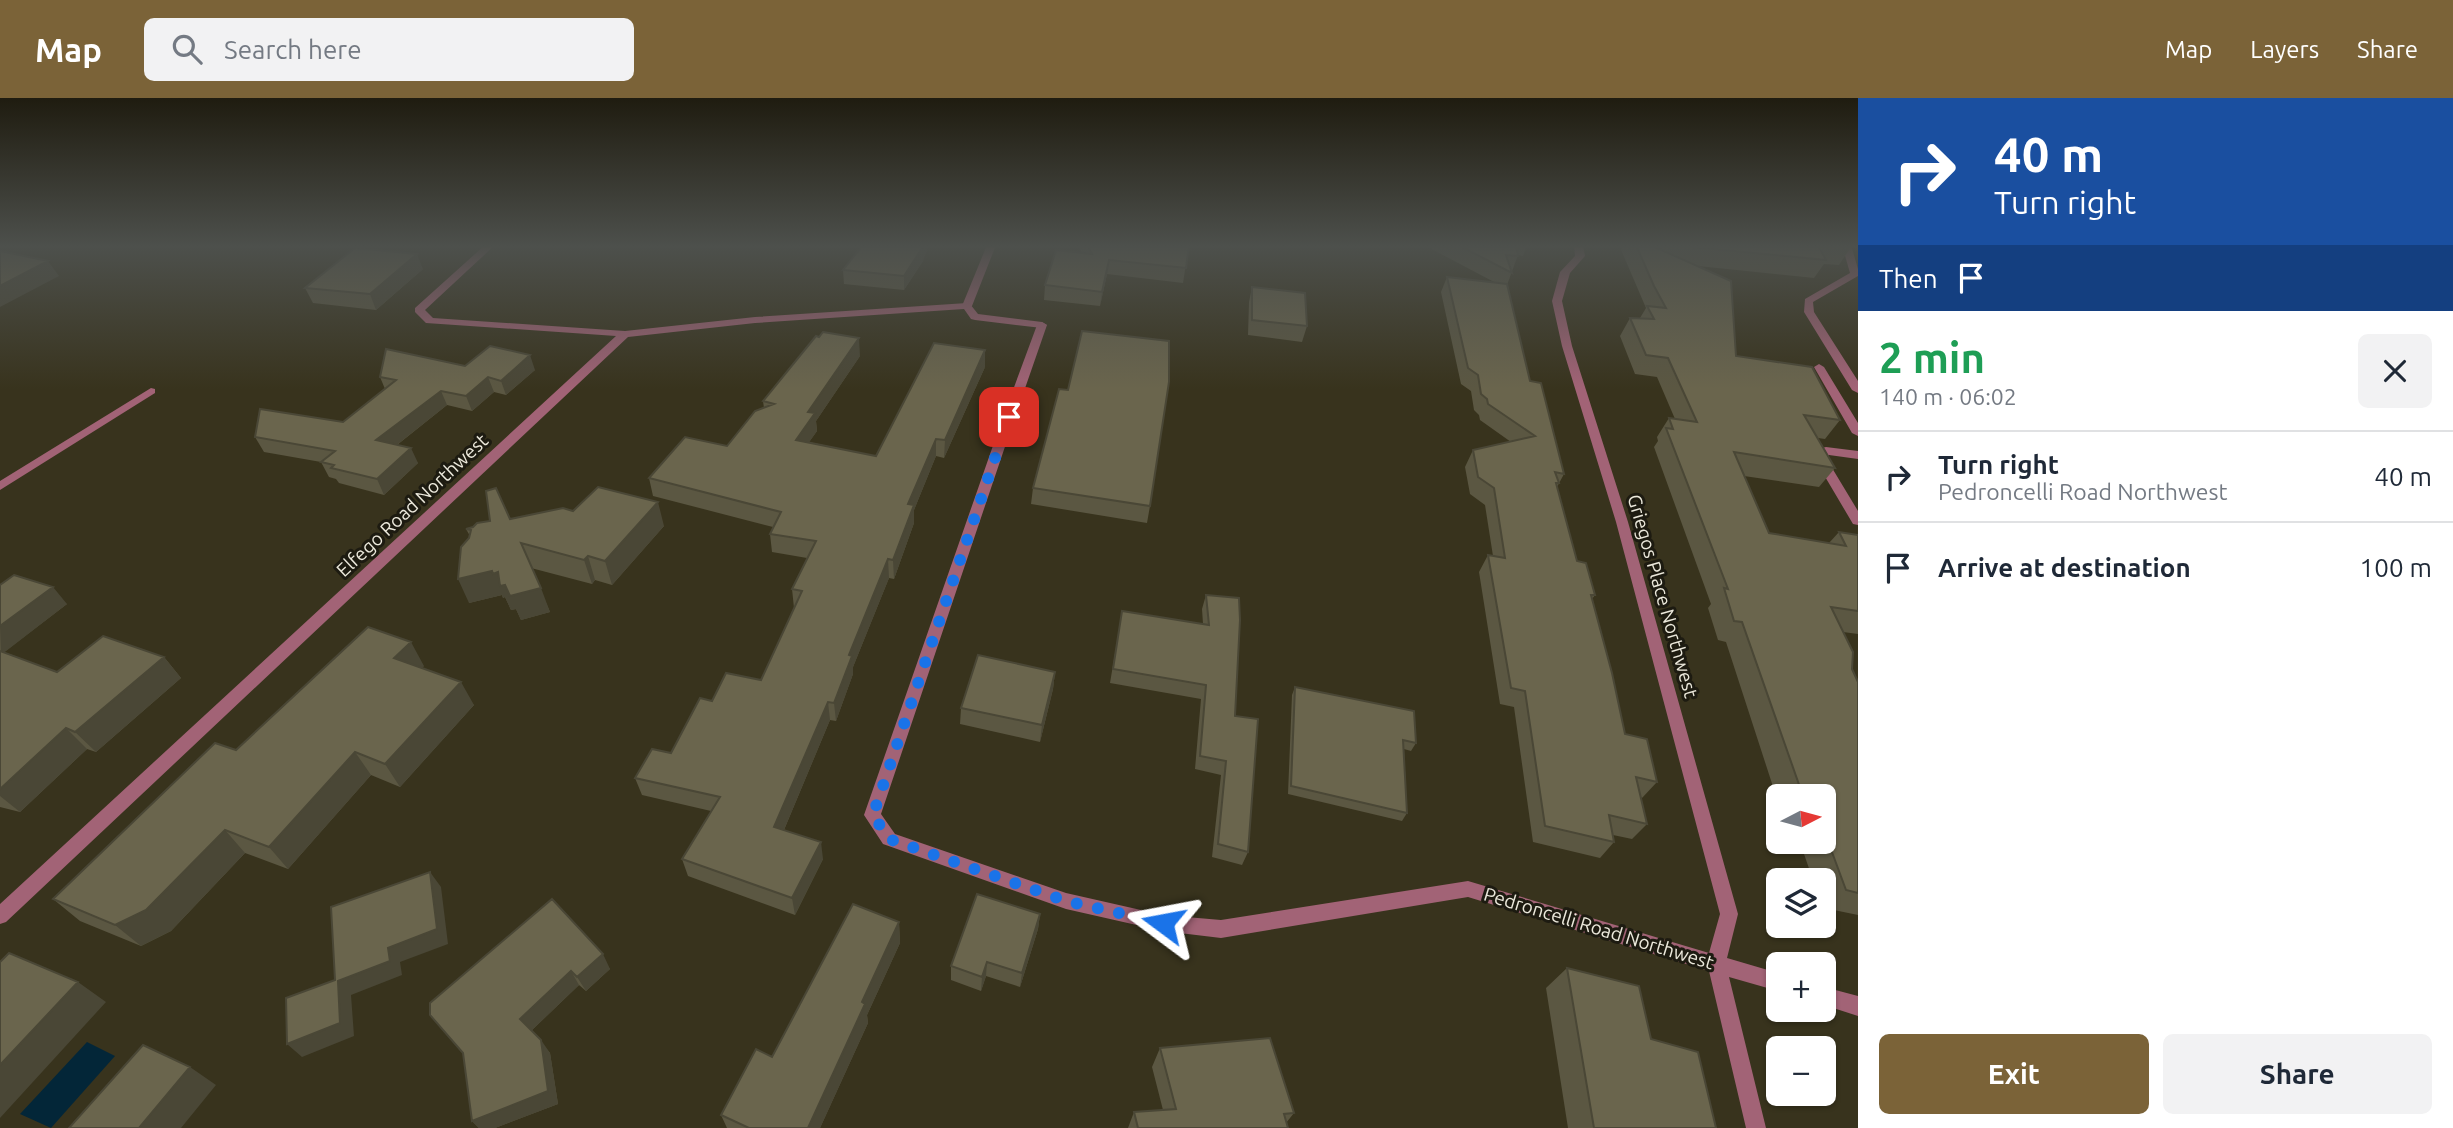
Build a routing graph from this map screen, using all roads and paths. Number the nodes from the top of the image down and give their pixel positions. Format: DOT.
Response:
graph roads {
  1 [pos="438,293"];
  2 [pos="972,293"];
  3 [pos="1559,293"];
  4 [pos="1822,293"];
  5 [pos="967,306"];
  6 [pos="625,334"];
  7 [pos="1819,367"];
  8 [pos="1855,385"];
  9 [pos="151,391"];
  10 [pos="1858,433"];
  11 [pos="1858,454"];
  12 [pos="0,486"];
  13 [pos="1858,522"];
  14 [pos="0,916"];
  15 [pos="1716,963"];
  16 [pos="1766,978"];
  17 [pos="1836,1000"];
  18 [pos="1858,1006"];
  19 [pos="1756,1128"];
  1 -- 6 [label="street"];
  2 -- 5 [label="street"];
  3 -- 15 [label="street, Griegos Place Northwest"];
  4 -- 8 [label="street"];
  5 -- 6 [label="street"];
  5 -- 15 [label="street, Pedroncelli Road Northwest"];
  6 -- 14 [label="street, Elfego Road Northwest"];
  7 -- 10 [label="street"];
  9 -- 12 [label="street"];
  11 -- 13 [label="street"];
  15 -- 16 [label="street, Pedroncelli Road Northwest"];
  15 -- 19 [label="street"];
  17 -- 18 [label="street"];
}
